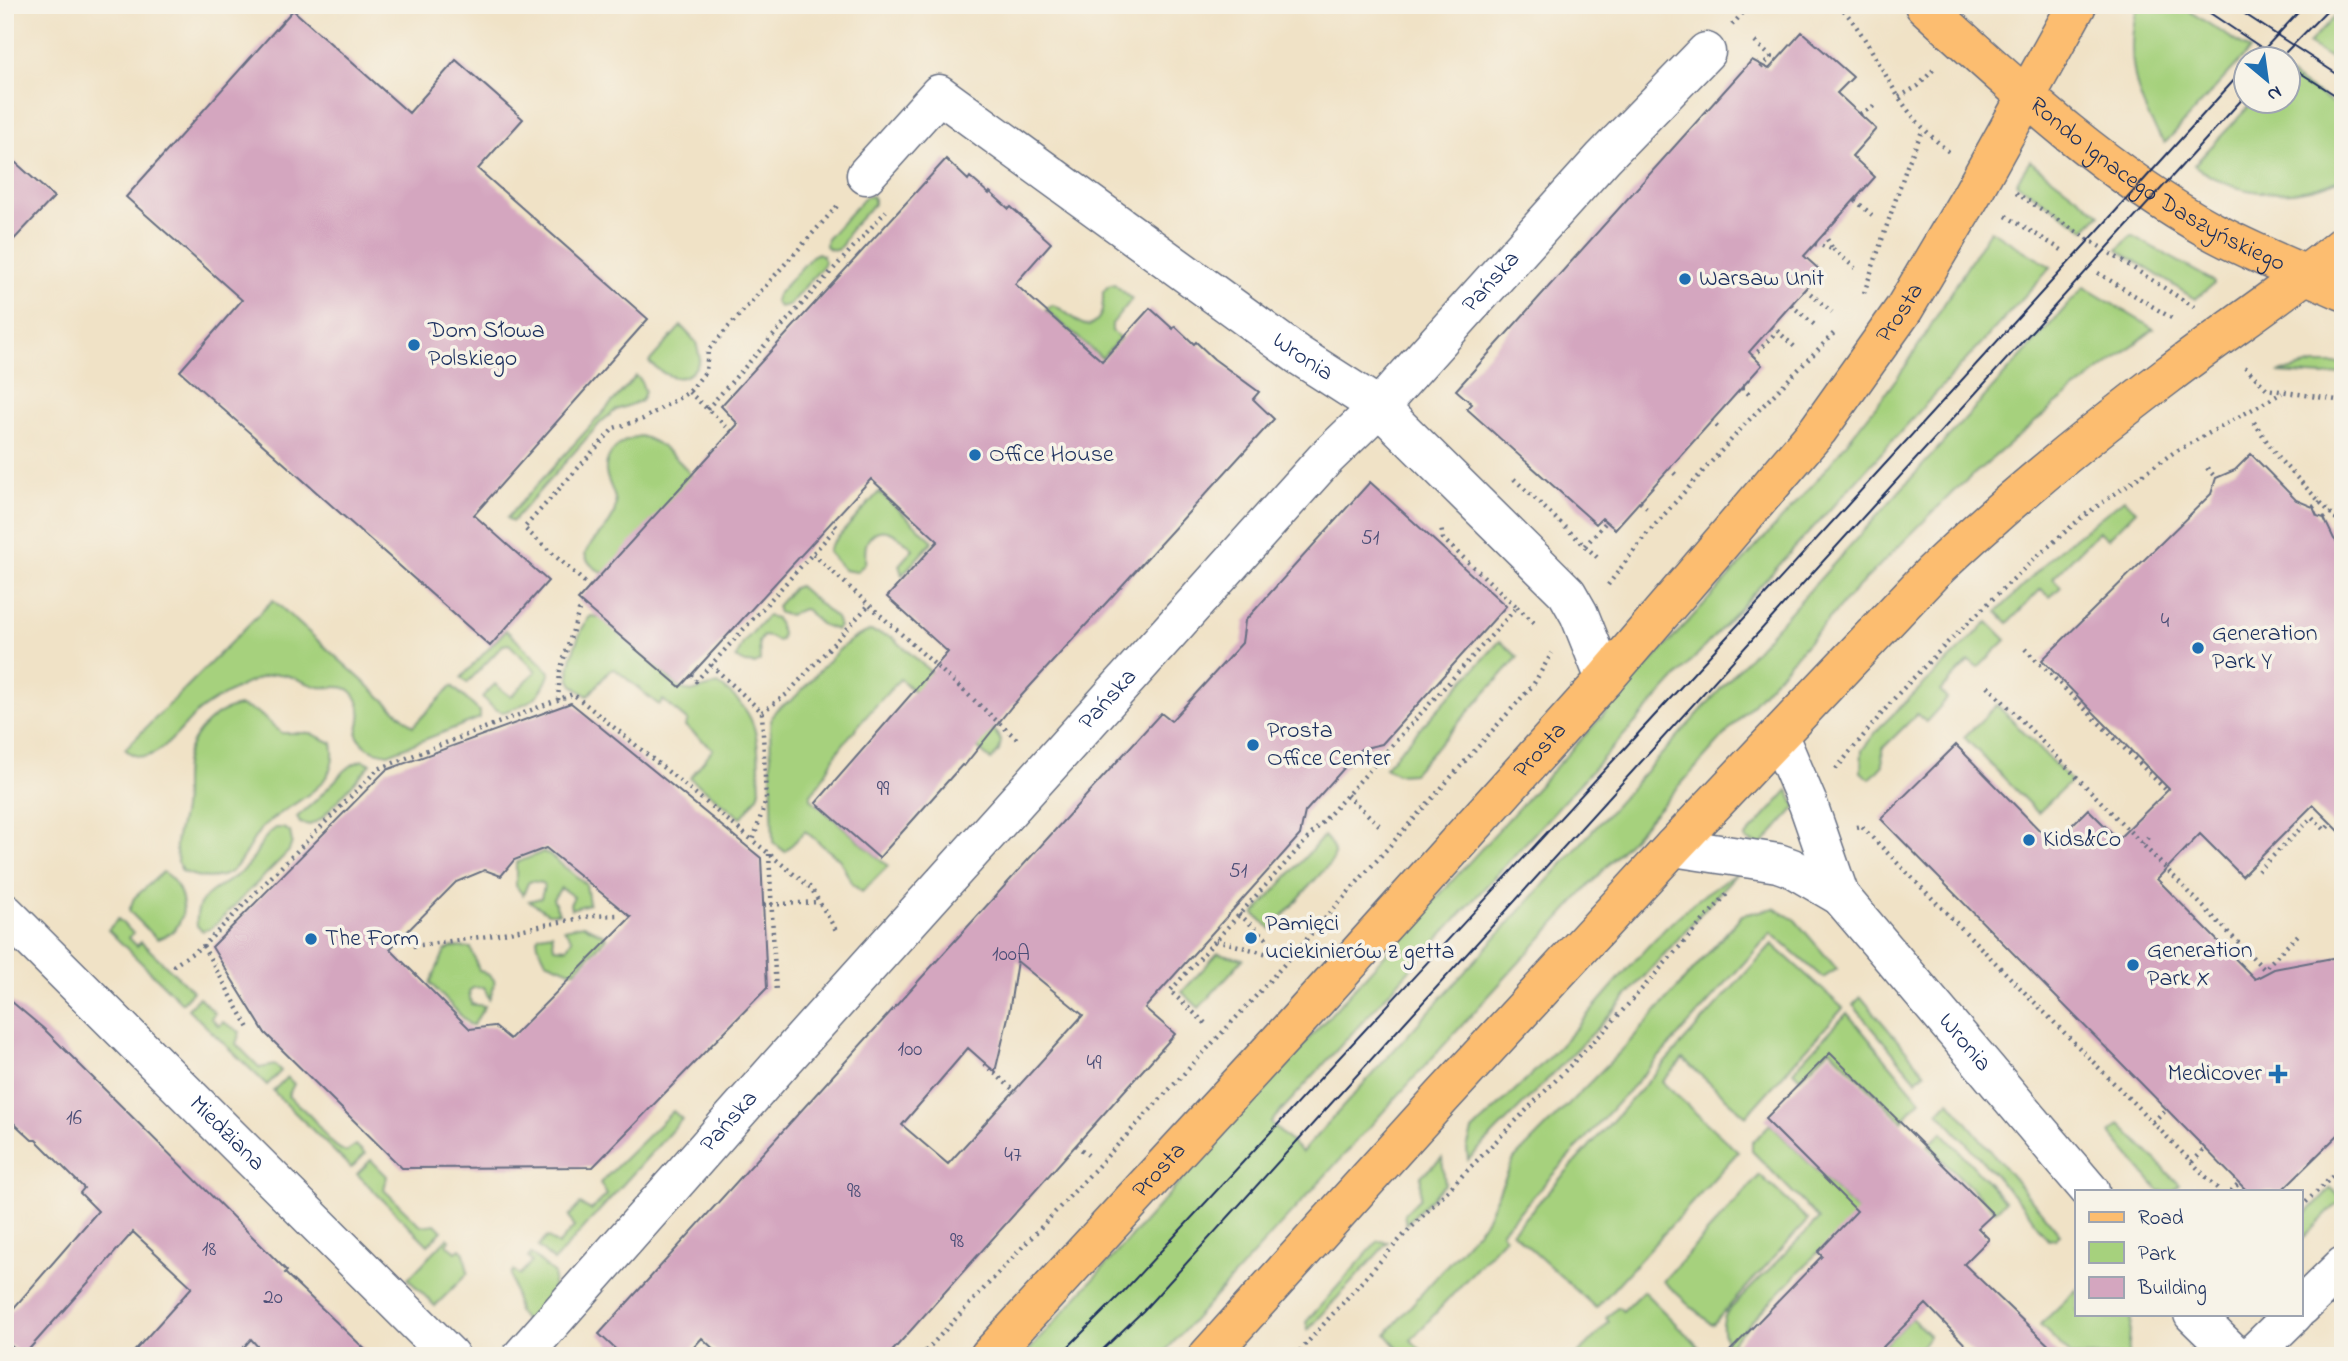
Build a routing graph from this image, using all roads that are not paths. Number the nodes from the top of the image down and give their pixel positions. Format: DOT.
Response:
graph roads {
  1 [pos="1924,5"];
  2 [pos="2077,5"];
  3 [pos="1706,52"];
  4 [pos="2025,96"];
  5 [pos="866,175"];
  6 [pos="2343,245"];
  7 [pos="2307,274"];
  8 [pos="2343,290"];
  9 [pos="1379,407"];
  10 [pos="1605,679"];
  11 [pos="1779,736"];
  12 [pos="1673,847"];
  13 [pos="1840,896"];
  14 [pos="5,912"];
  15 [pos="2089,1190"];
  16 [pos="2343,1266"];
  17 [pos="2302,1306"];
  18 [pos="2195,1316"];
  19 [pos="2292,1316"];
  20 [pos="450,1356"];
  21 [pos="522,1356"];
  22 [pos="989,1356"];
  23 [pos="1208,1356"];
  24 [pos="2236,1356"];
  25 [pos="2251,1356"];
  1 -- 4 [label="main road"];
  2 -- 4 [label="main road, Rondo Ignacego Daszyńskiego"];
  3 -- 9 [label="street, Pańska"];
  4 -- 7 [label="main road, Rondo Ignacego Daszyńskiego"];
  4 -- 10 [label="main road, Prosta"];
  5 -- 9 [label="street, Wronia"];
  6 -- 7 [label="main road, Rondo Ignacego Daszyńskiego"];
  7 -- 8 [label="main road"];
  7 -- 11 [label="main road"];
  9 -- 10 [label="street, Wronia"];
  9 -- 21 [label="street, Pańska"];
  10 -- 22 [label="main road, Prosta"];
  11 -- 12 [label="main road"];
  11 -- 13 [label="street, Wronia"];
  12 -- 13 [label="street, Wronia"];
  12 -- 23 [label="main road"];
  13 -- 15 [label="street, Wronia"];
  14 -- 20 [label="street, Miedziana"];
  16 -- 17 [label="street"];
  18 -- 24 [label="street"];
  19 -- 25 [label="street"];
}
